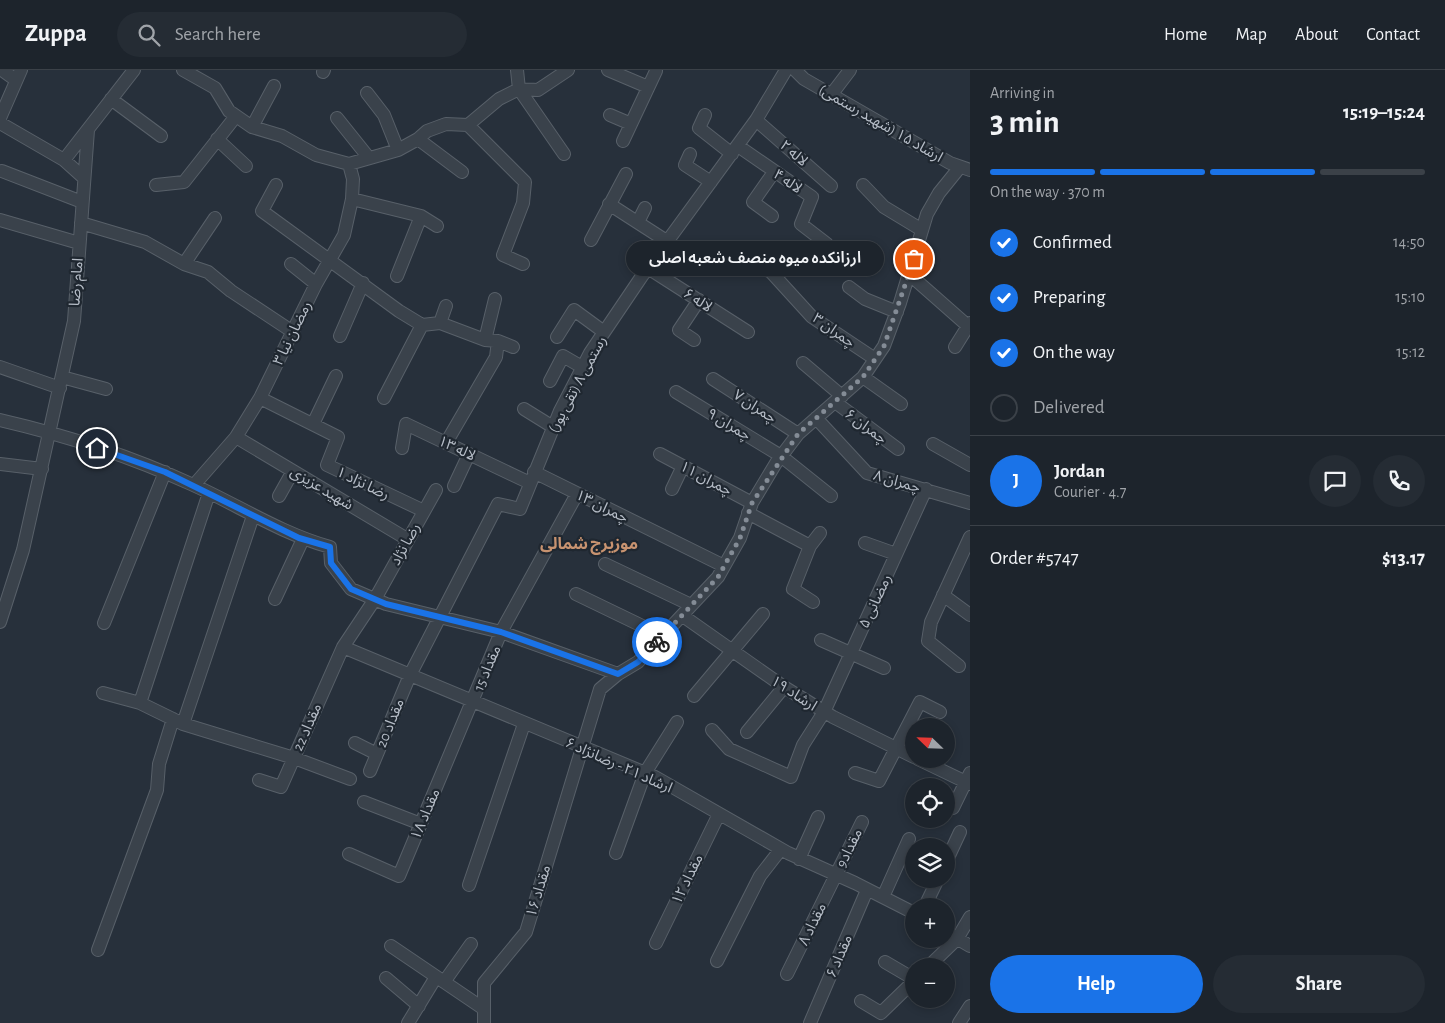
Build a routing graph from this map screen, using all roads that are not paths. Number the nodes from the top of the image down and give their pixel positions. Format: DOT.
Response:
graph roads {
  1 [pos="2,70"];
  2 [pos="134,70"];
  3 [pos="183,70"];
  4 [pos="517,70"];
  5 [pos="568,70"];
  6 [pos="608,70"];
  7 [pos="786,70"];
  8 [pos="795,70"];
  9 [pos="850,70"];
  10 [pos="656,71"];
  11 [pos="554,74"];
  12 [pos="19,75"];
  13 [pos="274,86"];
  14 [pos="648,87"];
  15 [pos="520,89"];
  16 [pos="367,93"];
  17 [pos="831,95"];
  18 [pos="111,99"];
  19 [pos="610,115"];
  20 [pos="705,115"];
  21 [pos="236,116"];
  22 [pos="0,118"];
  23 [pos="337,118"];
  24 [pos="756,120"];
  25 [pos="0,123"];
  26 [pos="468,124"];
  27 [pos="631,124"];
  28 [pos="252,127"];
  29 [pos="88,130"];
  30 [pos="161,136"];
  31 [pos="216,139"];
  32 [pos="418,139"];
  33 [pos="623,141"];
  34 [pos="398,150"];
  35 [pos="735,150"];
  36 [pos="564,154"];
  37 [pos="690,154"];
  38 [pos="64,160"];
  39 [pos="359,161"];
  40 [pos="246,166"];
  41 [pos="965,168"];
  42 [pos="2,171"];
  43 [pos="462,172"];
  44 [pos="774,172"];
  45 [pos="626,174"];
  46 [pos="84,178"];
  47 [pos="711,182"];
  48 [pos="156,185"];
  49 [pos="276,185"];
  50 [pos="863,185"];
  51 [pos="831,186"];
  52 [pos="352,199"];
  53 [pos="82,202"];
  54 [pos="609,204"];
  55 [pos="645,208"];
  56 [pos="421,216"];
  57 [pos="772,216"];
  58 [pos="215,218"];
  59 [pos="0,220"];
  60 [pos="638,222"];
  61 [pos="81,223"];
  62 [pos="438,226"];
  63 [pos="922,230"];
  64 [pos="591,240"];
  65 [pos="668,242"];
  66 [pos="79,243"];
  67 [pos="827,244"];
  68 [pos="331,260"];
  69 [pos="750,261"];
  70 [pos="184,264"];
  71 [pos="291,264"];
  72 [pos="523,264"];
  73 [pos="648,268"];
  74 [pos="909,274"];
  75 [pos="397,276"];
  76 [pos="363,283"];
  77 [pos="316,284"];
  78 [pos="849,287"];
  79 [pos="495,299"];
  80 [pos="699,300"];
  81 [pos="446,306"];
  82 [pos="897,312"];
  83 [pos="440,323"];
  84 [pos="969,324"];
  85 [pos="422,325"];
  86 [pos="293,332"];
  87 [pos="604,332"];
  88 [pos="748,332"];
  89 [pos="340,336"];
  90 [pos="557,336"];
  91 [pos="694,340"];
  92 [pos="491,341"];
  93 [pos="513,347"];
  94 [pos="955,347"];
  95 [pos="876,358"];
  96 [pos="803,363"];
  97 [pos="582,367"];
  98 [pos="0,368"];
  99 [pos="336,376"];
  100 [pos="863,377"];
  101 [pos="713,379"];
  102 [pos="550,381"];
  103 [pos="61,383"];
  104 [pos="106,388"];
  105 [pos="676,392"];
  106 [pos="260,398"];
  107 [pos="384,398"];
  108 [pos="838,399"];
  109 [pos="901,404"];
  110 [pos="524,409"];
  111 [pos="816,418"];
  112 [pos="0,420"];
  113 [pos="313,424"];
  114 [pos="553,427"];
  115 [pos="48,431"];
  116 [pos="798,434"];
  117 [pos="236,437"];
  118 [pos="446,443"];
  119 [pos="933,444"];
  120 [pos="402,448"];
  121 [pos="898,449"];
  122 [pos="469,454"];
  123 [pos="660,454"];
  124 [pos="782,456"];
  125 [pos="0,464"];
  126 [pos="970,465"];
  127 [pos="683,466"];
  128 [pos="42,469"];
  129 [pos="293,471"];
  130 [pos="165,472"];
  131 [pos="532,478"];
  132 [pos="194,485"];
  133 [pos="454,486"];
  134 [pos="672,489"];
  135 [pos="926,489"];
  136 [pos="436,490"];
  137 [pos="209,493"];
  138 [pos="577,494"];
  139 [pos="279,496"];
  140 [pos="831,496"];
  141 [pos="970,503"];
  142 [pos="750,508"];
  143 [pos="424,511"];
  144 [pos="253,516"];
  145 [pos="820,533"];
  146 [pos="303,539"];
  147 [pos="407,539"];
  148 [pos="969,542"];
  149 [pos="865,543"];
  150 [pos="810,546"];
  151 [pos="896,554"];
  152 [pos="605,564"];
  153 [pos="724,566"];
  154 [pos="576,594"];
  155 [pos="943,595"];
  156 [pos="275,599"];
  157 [pos="375,599"];
  158 [pos="813,602"];
  159 [pos="691,605"];
  160 [pos="764,614"];
  161 [pos="970,615"];
  162 [pos="683,616"];
  163 [pos="440,617"];
  164 [pos="0,622"];
  165 [pos="104,623"];
  166 [pos="501,632"];
  167 [pos="663,636"];
  168 [pos="821,640"];
  169 [pos="342,647"];
  170 [pos="732,650"];
  171 [pos="850,654"];
  172 [pos="959,666"];
  173 [pos="884,668"];
  174 [pos="618,674"];
  175 [pos="410,675"];
  176 [pos="784,687"];
  177 [pos="103,693"];
  178 [pos="694,696"];
  179 [pos="140,703"];
  180 [pos="472,703"];
  181 [pos="824,712"];
  182 [pos="940,712"];
  183 [pos="178,721"];
  184 [pos="677,722"];
  185 [pos="524,724"];
  186 [pos="712,730"];
  187 [pos="747,732"];
  188 [pos="354,743"];
  189 [pos="581,747"];
  190 [pos="898,749"];
  191 [pos="905,752"];
  192 [pos="377,754"];
  193 [pos="294,758"];
  194 [pos="939,768"];
  195 [pos="370,771"];
  196 [pos="645,773"];
  197 [pos="855,773"];
  198 [pos="350,779"];
  199 [pos="259,780"];
  200 [pos="968,780"];
  201 [pos="364,802"];
  202 [pos="955,804"];
  203 [pos="719,814"];
  204 [pos="818,816"];
  205 [pos="862,822"];
  206 [pos="421,824"];
  207 [pos="960,832"];
  208 [pos="955,843"];
  209 [pos="905,848"];
  210 [pos="781,849"];
  211 [pos="616,853"];
  212 [pos="349,854"];
  213 [pos="799,858"];
  214 [pos="836,875"];
  215 [pos="469,885"];
  216 [pos="868,890"];
  217 [pos="883,898"];
  218 [pos="905,909"];
  219 [pos="970,917"];
  220 [pos="955,933"];
  221 [pos="955,938"];
  222 [pos="656,943"];
  223 [pos="471,944"];
  224 [pos="391,946"];
  225 [pos="970,946"];
  226 [pos="943,948"];
  227 [pos="98,950"];
  228 [pos="935,958"];
  229 [pos="717,961"];
  230 [pos="885,962"];
  231 [pos="787,974"];
  232 [pos="905,974"];
  233 [pos="386,978"];
  234 [pos="440,980"];
  235 [pos="905,989"];
  236 [pos="861,1001"];
  237 [pos="419,1006"];
  238 [pos="970,1006"];
  239 [pos="484,1010"];
  240 [pos="408,1023"];
  241 [pos="484,1023"];
  242 [pos="810,1023"];
  243 [pos="959,1023"];
  1 -- 12 [label="street"];
  2 -- 18 [label="street"];
  3 -- 21 [label="street"];
  4 -- 15 [label="street"];
  5 -- 11 [label="street"];
  6 -- 14 [label="street"];
  7 -- 24 [label="street, رستمی ۸ (تقی پور)"];
  8 -- 17 [label="street, ارشاد ۱۵ (شهید رستمی)"];
  9 -- 17 [label="street"];
  10 -- 14 [label="street"];
  11 -- 15 [label="street"];
  12 -- 22 [label="street"];
  13 -- 28 [label="street"];
  14 -- 27 [label="street"];
  15 -- 26 [label="street"];
  15 -- 36 [label="street"];
  16 -- 34 [label="street"];
  17 -- 41 [label="street, ارشاد ۱۵ (شهید رستمی)"];
  18 -- 29 [label="street"];
  18 -- 30 [label="street"];
  19 -- 27 [label="street"];
  20 -- 35 [label="street, لاله ۴"];
  21 -- 28 [label="street"];
  21 -- 31 [label="street"];
  23 -- 39 [label="street"];
  24 -- 35 [label="street, رستمی ۸ (تقی پور)"];
  24 -- 51 [label="street, لاله ۲"];
  25 -- 38 [label="street"];
  26 -- 32 [label="street"];
  26 -- 72 [label="street"];
  27 -- 33 [label="street"];
  28 -- 39 [label="street"];
  29 -- 38 [label="street"];
  29 -- 46 [label="street, امام رضا"];
  31 -- 40 [label="street"];
  31 -- 48 [label="street"];
  32 -- 34 [label="street"];
  32 -- 43 [label="street"];
  34 -- 39 [label="street"];
  35 -- 44 [label="street, لاله ۴"];
  35 -- 47 [label="street, رستمی ۸ (تقی پور)"];
  37 -- 47 [label="street"];
  38 -- 46 [label="street"];
  39 -- 52 [label="street, رمضان نیا ۳"];
  41 -- 63 [label="street, مقداد ۱۶"];
  42 -- 53 [label="street"];
  44 -- 57 [label="street"];
  44 -- 67 [label="street, لاله ۴"];
  45 -- 54 [label="street"];
  46 -- 53 [label="street, امام رضا"];
  47 -- 65 [label="street, رستمی ۸ (تقی پور)"];
  49 -- 68 [label="street"];
  50 -- 63 [label="street"];
  52 -- 56 [label="street"];
  52 -- 68 [label="street, رمضان نیا ۳"];
  53 -- 61 [label="street, امام رضا"];
  54 -- 60 [label="street"];
  54 -- 64 [label="street"];
  55 -- 60 [label="street"];
  56 -- 62 [label="street"];
  56 -- 75 [label="street"];
  58 -- 70 [label="street"];
  59 -- 66 [label="street"];
  60 -- 65 [label="street"];
  61 -- 66 [label="street, امام رضا"];
  61 -- 70 [label="street"];
  63 -- 74 [label="street, مقداد ۱۶"];
  65 -- 73 [label="street, رستمی ۸ (تقی پور)"];
  66 -- 103 [label="street, امام رضا"];
  68 -- 76 [label="street"];
  68 -- 77 [label="street, رمضان نیا ۳"];
  69 -- 95 [label="street, چمران ۳"];
  70 -- 86 [label="street"];
  71 -- 77 [label="street"];
  73 -- 80 [label="street, لاله ۶"];
  73 -- 87 [label="street, رستمی ۸ (تقی پور)"];
  74 -- 82 [label="street, مقداد ۱۶"];
  74 -- 84 [label="street"];
  76 -- 85 [label="street"];
  76 -- 89 [label="street"];
  77 -- 86 [label="street, رمضان نیا ۳"];
  78 -- 82 [label="street"];
  79 -- 92 [label="street"];
  80 -- 88 [label="street, لاله ۶"];
  80 -- 91 [label="street"];
  81 -- 83 [label="street"];
  82 -- 95 [label="street, مقداد ۱۶"];
  83 -- 85 [label="street"];
  83 -- 92 [label="street"];
  84 -- 94 [label="street"];
  85 -- 107 [label="street"];
  86 -- 106 [label="street, رمضان نیا ۳"];
  87 -- 90 [label="street"];
  87 -- 97 [label="street, رستمی ۸ (تقی پور)"];
  92 -- 93 [label="street"];
  92 -- 118 [label="street"];
  95 -- 100 [label="street, مقداد ۱۶"];
  96 -- 108 [label="street, چمران ۶"];
  97 -- 102 [label="street"];
  97 -- 114 [label="street, رستمی ۸ (تقی پور)"];
  98 -- 103 [label="street"];
  99 -- 113 [label="street"];
  100 -- 108 [label="street, مقداد ۱۶"];
  100 -- 109 [label="street"];
  101 -- 116 [label="street, چمران ۷"];
  103 -- 104 [label="street"];
  103 -- 115 [label="street, امام رضا"];
  105 -- 124 [label="street, چمران ۹"];
  106 -- 113 [label="street, رضا نژاد ۱"];
  106 -- 117 [label="street, رمضان نیا ۳"];
  108 -- 111 [label="street, مقداد ۱۶"];
  108 -- 121 [label="street, چمران ۶"];
  110 -- 114 [label="street"];
  111 -- 116 [label="street, مقداد ۱۶"];
  111 -- 135 [label="street, چمران ۸"];
  112 -- 115 [label="street"];
  113 -- 143 [label="street, رضا نژاد ۱"];
  114 -- 131 [label="street, رستمی ۸ (تقی پور)"];
  115 -- 128 [label="street, امام رضا"];
  115 -- 130 [label="street"];
  116 -- 124 [label="street, مقداد ۱۶"];
  117 -- 129 [label="street, شهید عزیزی"];
  117 -- 132 [label="street, رمضان نیا ۳"];
  118 -- 120 [label="street, لاله ۱۳"];
  118 -- 122 [label="street, لاله ۱۳"];
  119 -- 126 [label="street"];
  122 -- 131 [label="street, لاله ۱۳"];
  122 -- 133 [label="street"];
  123 -- 127 [label="street, چمران ۱۱"];
  124 -- 140 [label="street, چمران ۹"];
  124 -- 142 [label="street, مقداد ۱۶"];
  125 -- 128 [label="street"];
  127 -- 134 [label="street"];
  127 -- 142 [label="street, چمران ۱۱"];
  128 -- 164 [label="street, امام رضا"];
  129 -- 139 [label="street"];
  129 -- 147 [label="street, شهید عزیزی"];
  130 -- 132 [label="street"];
  130 -- 165 [label="street"];
  131 -- 138 [label="street, چمران ۱۳"];
  131 -- 163 [label="street, رستمی ۸ (تقی پور)"];
  132 -- 137 [label="street"];
  135 -- 141 [label="street, چمران ۸"];
  135 -- 151 [label="street, رمضانی ۵"];
  136 -- 143 [label="street, رضا نژاد"];
  137 -- 144 [label="street"];
  137 -- 179 [label="street"];
  138 -- 153 [label="street, چمران ۱۳"];
  138 -- 166 [label="street, مقداد 15"];
  142 -- 150 [label="street, چمران ۱۱"];
  142 -- 153 [label="street, مقداد ۱۶"];
  143 -- 147 [label="street, رضا نژاد"];
  144 -- 146 [label="street"];
  144 -- 183 [label="street"];
  145 -- 150 [label="street"];
  146 -- 156 [label="street"];
  146 -- 157 [label="street"];
  147 -- 157 [label="street, رضا نژاد"];
  148 -- 155 [label="street"];
  149 -- 151 [label="street"];
  150 -- 158 [label="street"];
  151 -- 171 [label="street, رمضانی ۵"];
  152 -- 159 [label="street"];
  153 -- 159 [label="street, مقداد ۱۶"];
  154 -- 167 [label="street"];
  155 -- 161 [label="street"];
  155 -- 172 [label="street"];
  157 -- 163 [label="street"];
  157 -- 169 [label="street, رضا نژاد"];
  159 -- 162 [label="street, مقداد ۱۶"];
  160 -- 170 [label="street"];
  162 -- 167 [label="street, مقداد ۱۶"];
  162 -- 170 [label="street, ارشاد ۱۹"];
  163 -- 166 [label="street"];
  163 -- 175 [label="street, مقداد 20"];
  166 -- 174 [label="street"];
  166 -- 180 [label="street, مقداد 15"];
  167 -- 174 [label="street, مقداد ۱۶"];
  168 -- 171 [label="street"];
  169 -- 175 [label="street, ارشاد ۲۱ - رضانژاد ۶"];
  169 -- 193 [label="street, مقداد 22"];
  170 -- 176 [label="street, ارشاد ۱۹"];
  170 -- 178 [label="street"];
  171 -- 173 [label="street"];
  171 -- 181 [label="street, رمضانی ۵"];
  174 -- 189 [label="street, مقداد ۱۶"];
  175 -- 180 [label="street, ارشاد ۲۱ - رضانژاد ۶"];
  175 -- 192 [label="street, مقداد 20"];
  176 -- 181 [label="street, ارشاد ۱۹"];
  176 -- 187 [label="street"];
  177 -- 179 [label="street"];
  179 -- 183 [label="street"];
  180 -- 185 [label="street, ارشاد ۲۱ - رضانژاد ۶"];
  180 -- 206 [label="street, مقداد ۱۸"];
  181 -- 186 [label="street, رمضانی ۵"];
  181 -- 190 [label="street, ارشاد ۱۹"];
  182 -- 190 [label="street"];
  183 -- 193 [label="street"];
  183 -- 227 [label="street"];
  184 -- 196 [label="street"];
  185 -- 189 [label="street, ارشاد ۲۱ - رضانژاد ۶"];
  185 -- 215 [label="street"];
  188 -- 192 [label="street"];
  189 -- 196 [label="street, ارشاد ۲۱ - رضانژاد ۶"];
  189 -- 239 [label="street, مقداد ۱۶"];
  190 -- 191 [label="street, ارشاد ۱۹"];
  190 -- 197 [label="street"];
  192 -- 195 [label="street, مقداد 20"];
  193 -- 198 [label="street"];
  193 -- 199 [label="street, مقداد 22"];
  194 -- 200 [label="street"];
  196 -- 203 [label="street, ارشاد ۲۱ - رضانژاد ۶"];
  196 -- 211 [label="street"];
  200 -- 202 [label="street"];
  201 -- 206 [label="street"];
  203 -- 210 [label="street, ارشاد ۲۱ - رضانژاد ۶"];
  203 -- 222 [label="street, مقداد ۱۲"];
  204 -- 213 [label="street"];
  205 -- 214 [label="street, مقداد9"];
  206 -- 212 [label="street, مقداد ۱۸"];
  207 -- 208 [label="street"];
  209 -- 217 [label="street"];
  210 -- 213 [label="street, ارشاد ۲۱ - رضانژاد ۶"];
  210 -- 229 [label="street"];
  213 -- 214 [label="street, ارشاد ۲۱ - رضانژاد ۶"];
  214 -- 216 [label="street, ارشاد ۲۱ - رضانژاد ۶"];
  214 -- 231 [label="street, مقداد ۸"];
  216 -- 217 [label="street, ارشاد ۲۱ - رضانژاد ۶"];
  216 -- 242 [label="street, مقداد ۶"];
  217 -- 218 [label="street, ارشاد ۲۱ - رضانژاد ۶"];
  219 -- 220 [label="street"];
  221 -- 225 [label="street"];
  223 -- 234 [label="street"];
  224 -- 234 [label="street"];
  226 -- 228 [label="street"];
  230 -- 232 [label="street"];
  233 -- 237 [label="street"];
  234 -- 237 [label="street"];
  234 -- 239 [label="street"];
  235 -- 236 [label="street"];
  237 -- 240 [label="street"];
  238 -- 243 [label="street"];
  239 -- 241 [label="street, مقداد ۱۶"];
}
